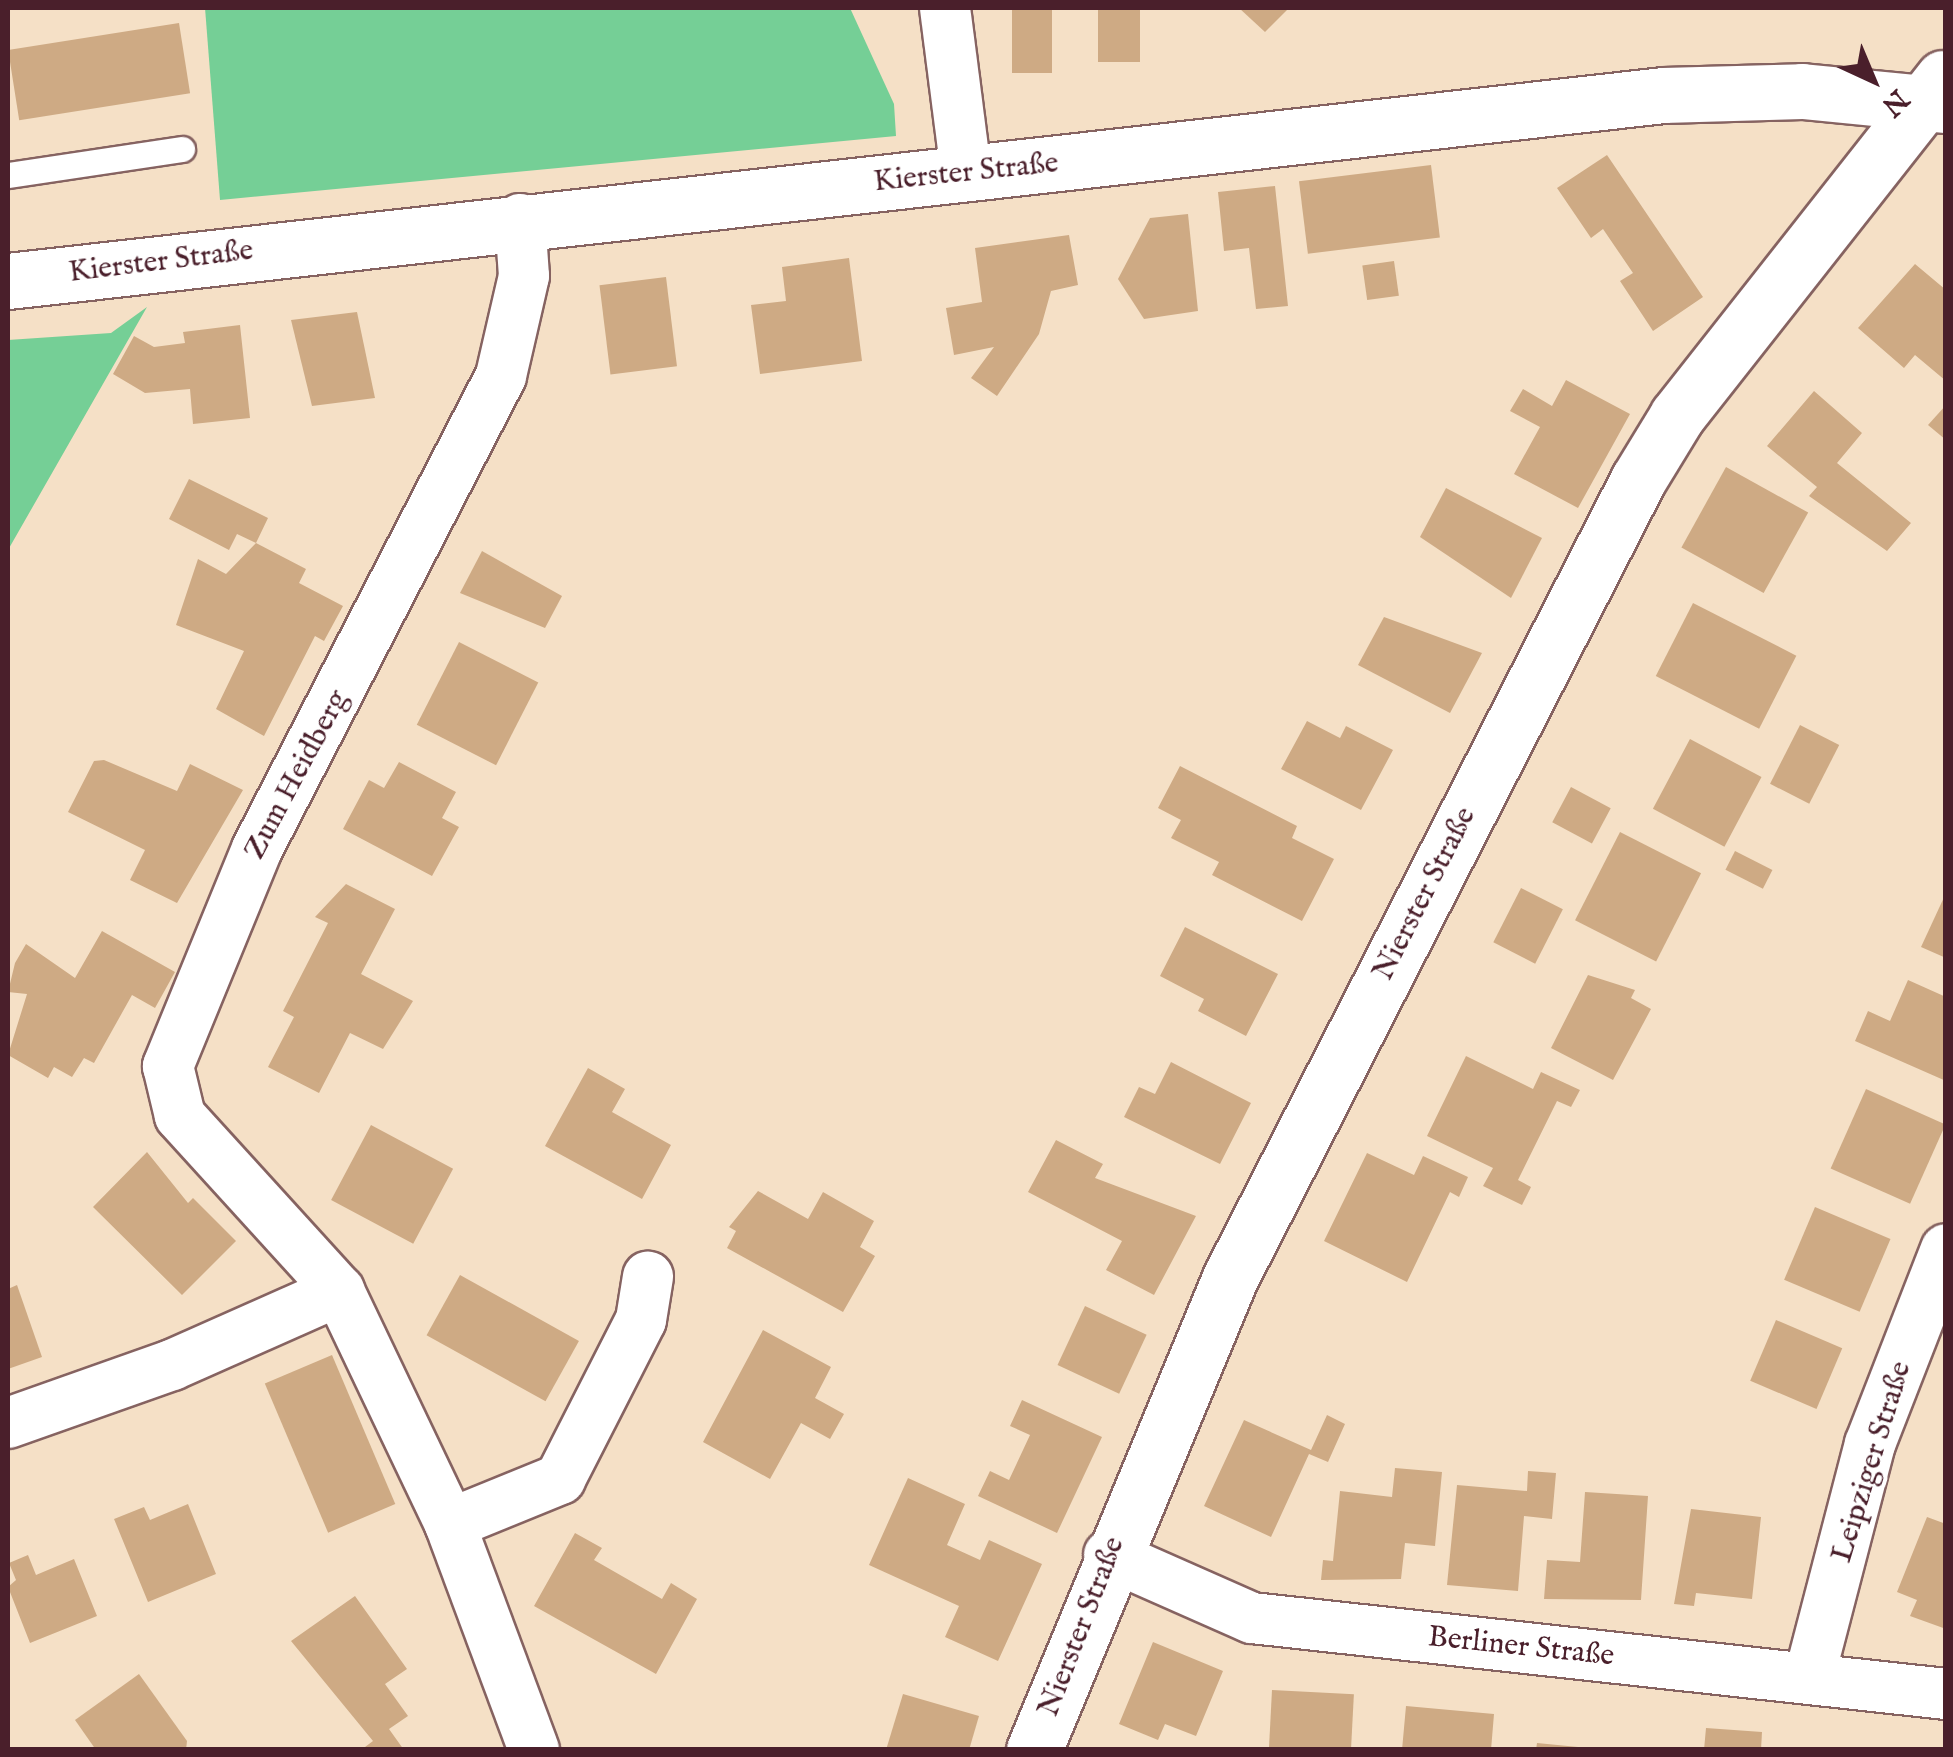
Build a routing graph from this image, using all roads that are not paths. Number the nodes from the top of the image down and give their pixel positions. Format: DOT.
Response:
graph roads {
  1 [pos="946,8"];
  2 [pos="1939,93"];
  3 [pos="182,149"];
  4 [pos="966,173"];
  5 [pos="8,175"];
  6 [pos="520,219"];
  7 [pos="8,281"];
  8 [pos="1946,1249"];
  9 [pos="648,1278"];
  10 [pos="339,1291"];
  11 [pos="8,1422"];
  12 [pos="450,1524"];
  13 [pos="1110,1554"];
  14 [pos="1809,1678"];
  15 [pos="1946,1694"];
  16 [pos="534,1750"];
  17 [pos="1034,1750"];
  1 -- 4 [label="street"];
  2 -- 4 [label="street, Kierster Straße"];
  2 -- 13 [label="street, Nierster Straße"];
  3 -- 5 [label="lane"];
  4 -- 6 [label="street, Kierster Straße"];
  6 -- 7 [label="street, Kierster Straße"];
  6 -- 10 [label="street, Zum Heidberg"];
  8 -- 14 [label="street, Leipziger Straße"];
  9 -- 12 [label="street"];
  10 -- 11 [label="street"];
  10 -- 12 [label="street, Zum Heidberg"];
  12 -- 16 [label="street, Zum Heidberg"];
  13 -- 14 [label="street, Berliner Straße"];
  13 -- 17 [label="street, Nierster Straße"];
  14 -- 15 [label="street, Berliner Straße"];
}
